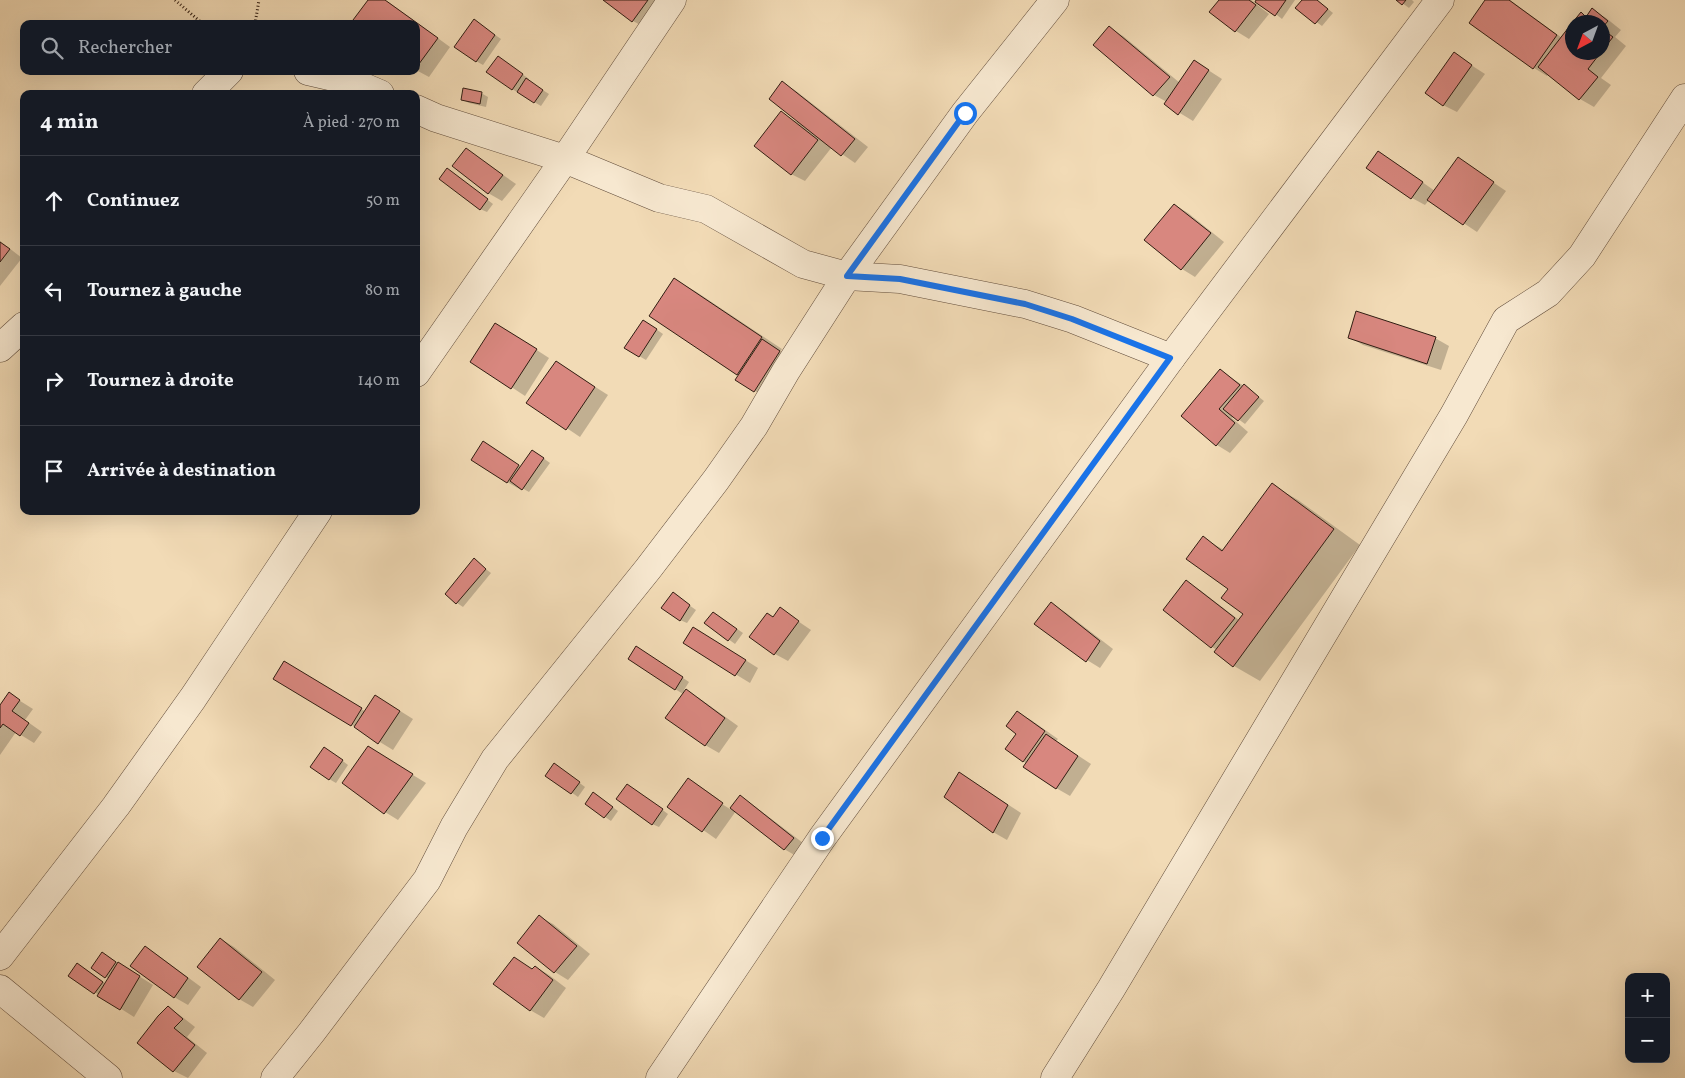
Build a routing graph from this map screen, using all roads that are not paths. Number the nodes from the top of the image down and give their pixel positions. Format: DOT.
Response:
graph roads {
  1 [pos="672,0"];
  2 [pos="1055,0"];
  3 [pos="1440,0"];
  4 [pos="225,75"];
  5 [pos="325,75"];
  6 [pos="210,90"];
  7 [pos="371,90"];
  8 [pos="1685,98"];
  9 [pos="420,111"];
  10 [pos="565,159"];
  11 [pos="847,276"];
  12 [pos="20,330"];
  13 [pos="425,343"];
  14 [pos="0,348"];
  15 [pos="1170,358"];
  16 [pos="420,360"];
  17 [pos="315,515"];
  18 [pos="0,956"];
  19 [pos="0,989"];
  20 [pos="108,1078"];
  21 [pos="275,1078"];
  22 [pos="660,1078"];
  23 [pos="1055,1078"];
  1 -- 10 [label="street"];
  2 -- 11 [label="street"];
  3 -- 15 [label="street"];
  4 -- 6 [label="street"];
  5 -- 7 [label="street"];
  8 -- 23 [label="street"];
  9 -- 10 [label="street"];
  10 -- 11 [label="street"];
  10 -- 13 [label="street"];
  11 -- 15 [label="street"];
  11 -- 21 [label="street"];
  12 -- 14 [label="street"];
  13 -- 16 [label="street"];
  15 -- 22 [label="street"];
  17 -- 18 [label="street"];
  19 -- 20 [label="street"];
}
